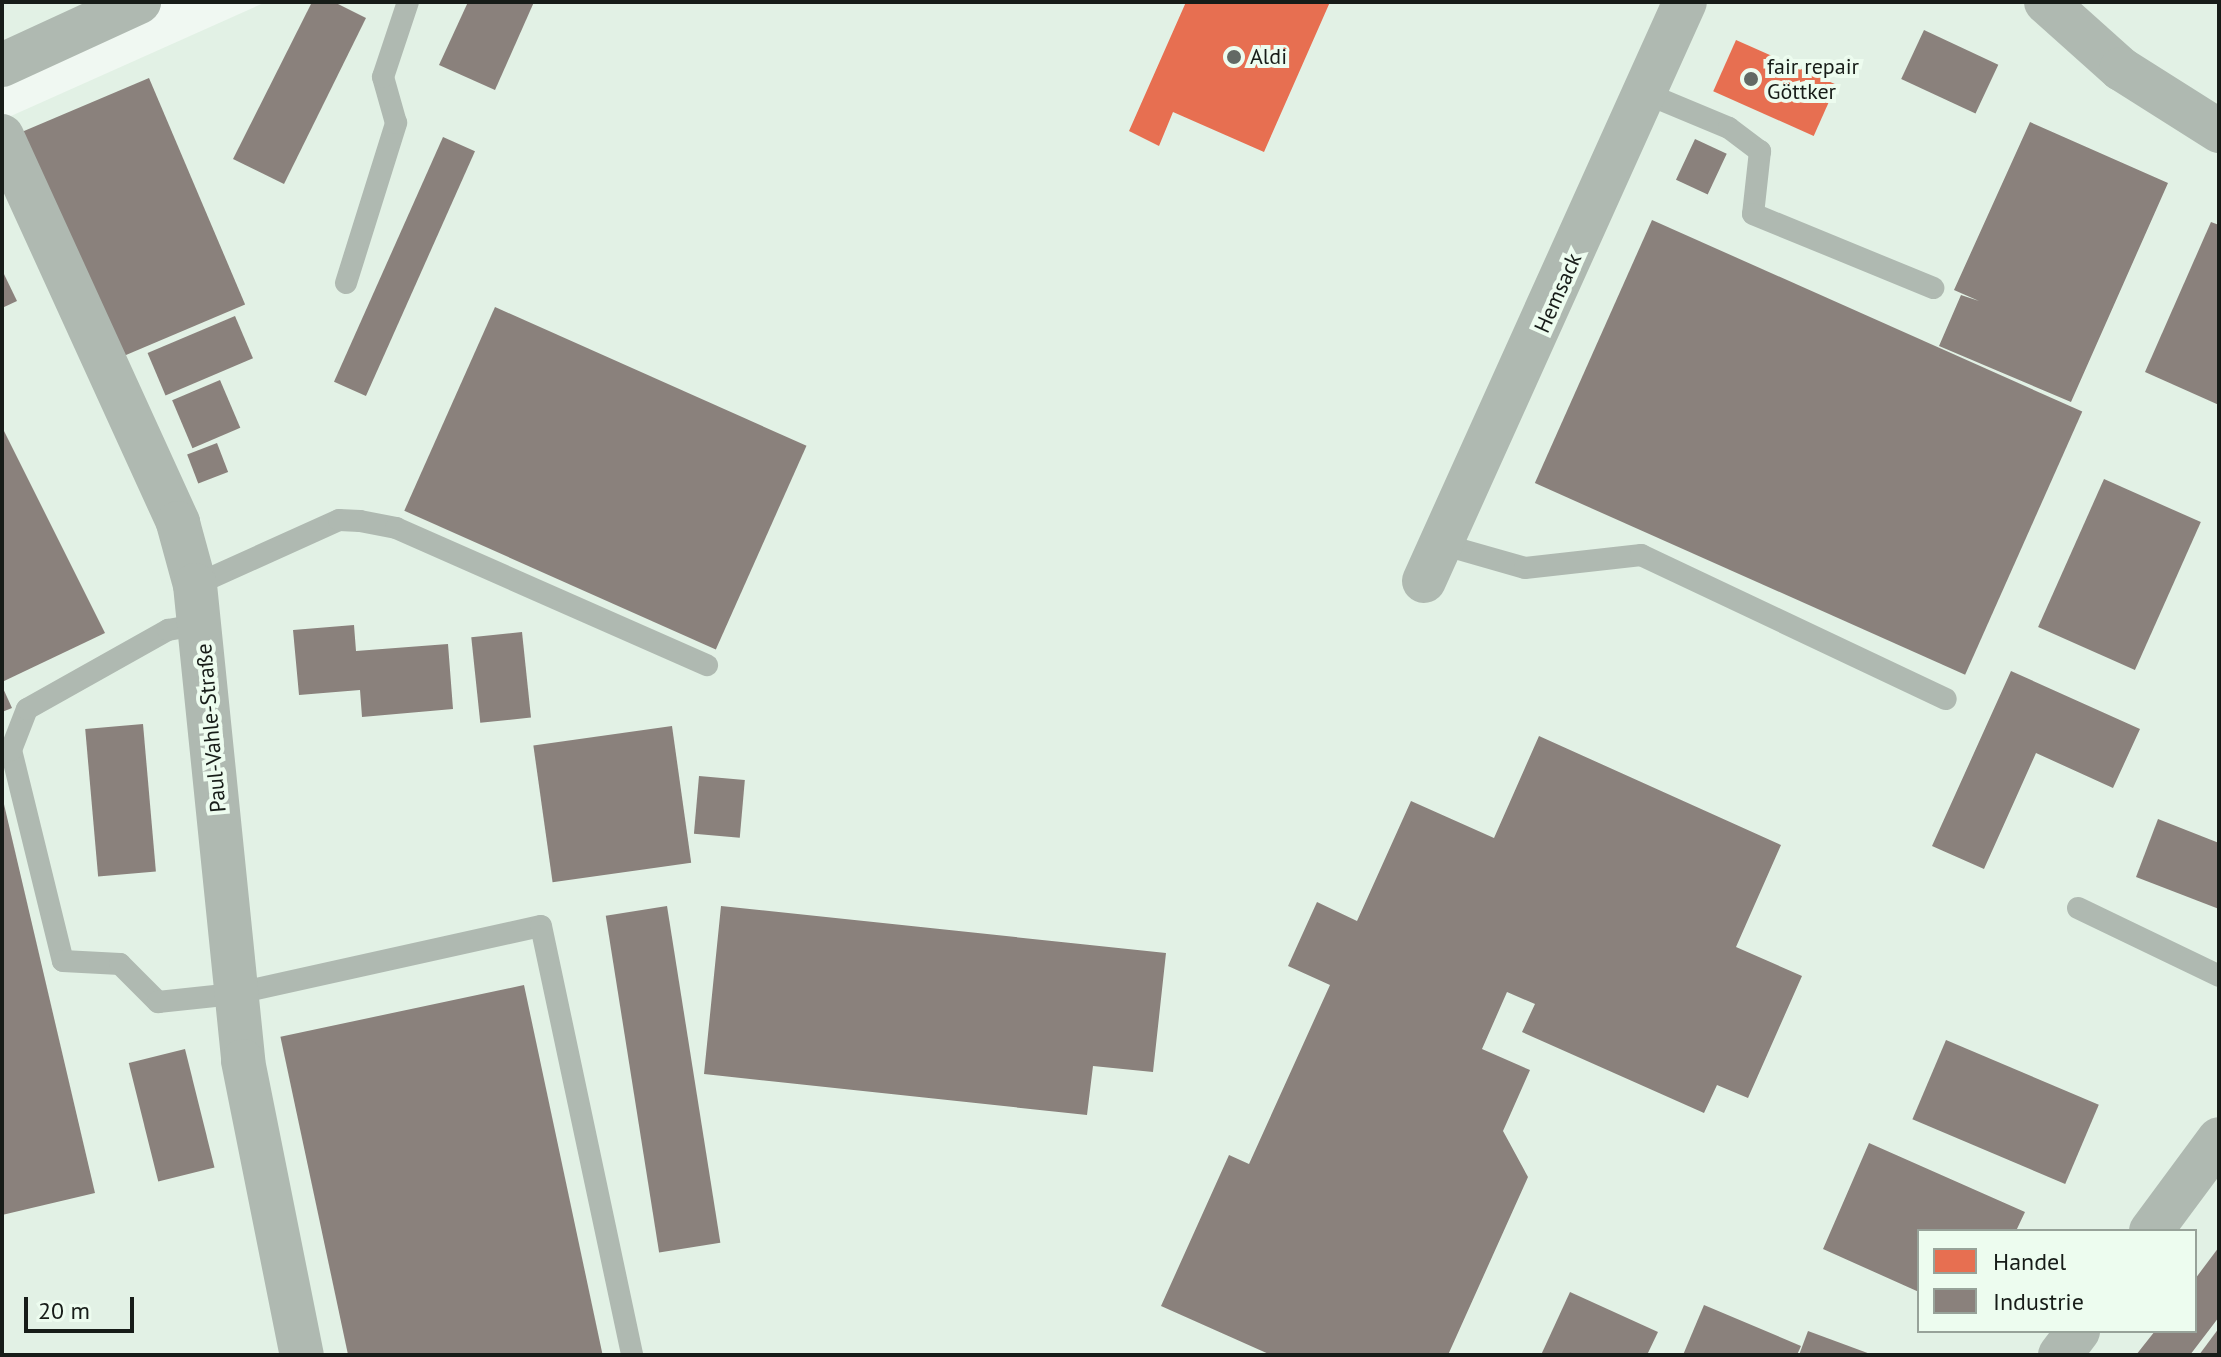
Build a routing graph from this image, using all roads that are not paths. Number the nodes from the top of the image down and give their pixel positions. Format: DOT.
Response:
graph roads {
  1 [pos="139,2"];
  2 [pos="408,2"];
  3 [pos="1685,2"];
  4 [pos="2046,2"];
  5 [pos="2,65"];
  6 [pos="1645,93"];
  7 [pos="2219,131"];
  8 [pos="2,136"];
  9 [pos="346,283"];
  10 [pos="1933,288"];
  11 [pos="1432,562"];
  12 [pos="198,604"];
  13 [pos="707,665"];
  14 [pos="1946,699"];
  15 [pos="6,751"];
  16 [pos="2078,908"];
  17 [pos="2219,976"];
  18 [pos="234,994"];
  19 [pos="2219,1139"];
  20 [pos="2152,1229"];
  21 [pos="2076,1333"];
  22 [pos="302,1355"];
  23 [pos="632,1355"];
  24 [pos="2060,1355"];
  1 -- 5 [label="street"];
  2 -- 9 [label="lane"];
  3 -- 6 [label="street, Hemsack"];
  4 -- 7 [label="street"];
  6 -- 10 [label="lane"];
  6 -- 11 [label="street, Hemsack"];
  8 -- 12 [label="street, Paul-Vahle-Straße"];
  11 -- 14 [label="lane"];
  12 -- 13 [label="lane"];
  12 -- 15 [label="lane"];
  12 -- 18 [label="street, Paul-Vahle-Straße"];
  15 -- 18 [label="lane"];
  16 -- 17 [label="lane"];
  18 -- 22 [label="street, Paul-Vahle-Straße"];
  18 -- 23 [label="lane"];
  19 -- 20 [label="street"];
  21 -- 24 [label="street"];
}
